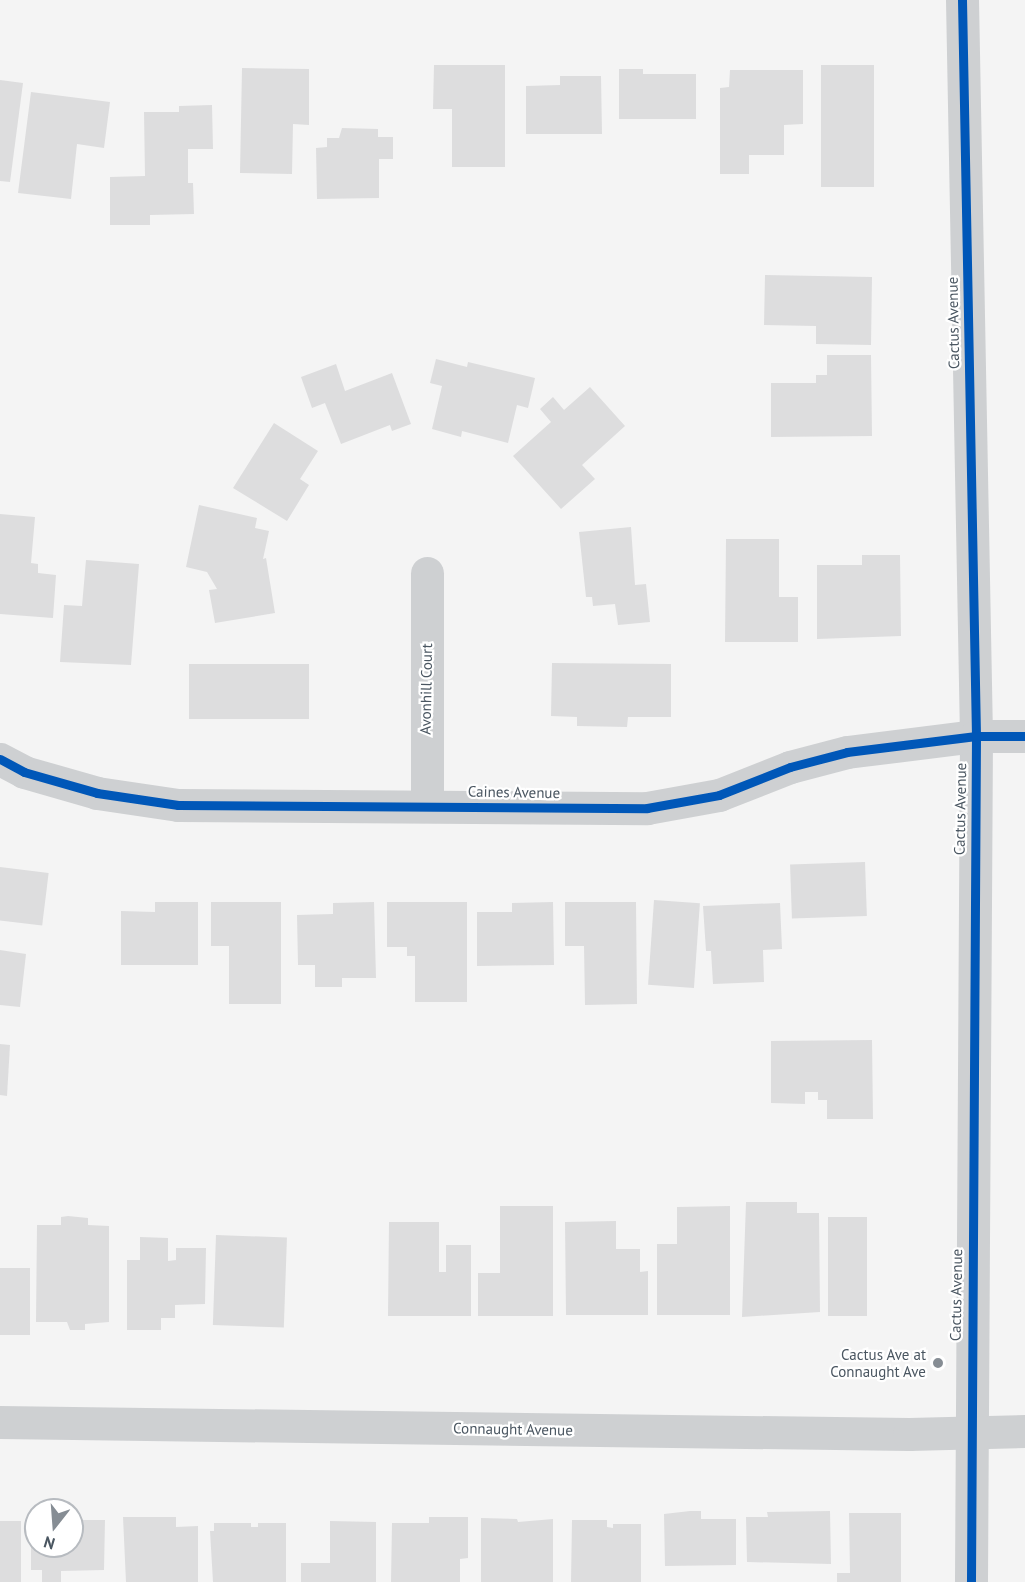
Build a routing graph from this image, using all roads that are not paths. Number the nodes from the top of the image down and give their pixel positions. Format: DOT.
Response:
graph roads {
  1 [pos="962,0"];
  2 [pos="428,573"];
  3 [pos="976,736"];
  4 [pos="1025,736"];
  5 [pos="0,759"];
  6 [pos="427,806"];
  7 [pos="0,1422"];
  8 [pos="1025,1431"];
  9 [pos="969,1434"];
  10 [pos="971,1582"];
  1 -- 3 [label="street, Cactus Avenue"];
  2 -- 6 [label="street, Avonhill Court"];
  3 -- 4 [label="street, Caines Avenue"];
  3 -- 6 [label="street, Caines Avenue"];
  3 -- 9 [label="street, Cactus Avenue"];
  5 -- 6 [label="street, Caines Avenue"];
  7 -- 9 [label="street, Connaught Avenue"];
  8 -- 9 [label="street, Connaught Avenue"];
  9 -- 10 [label="street, Cactus Avenue"];
}
